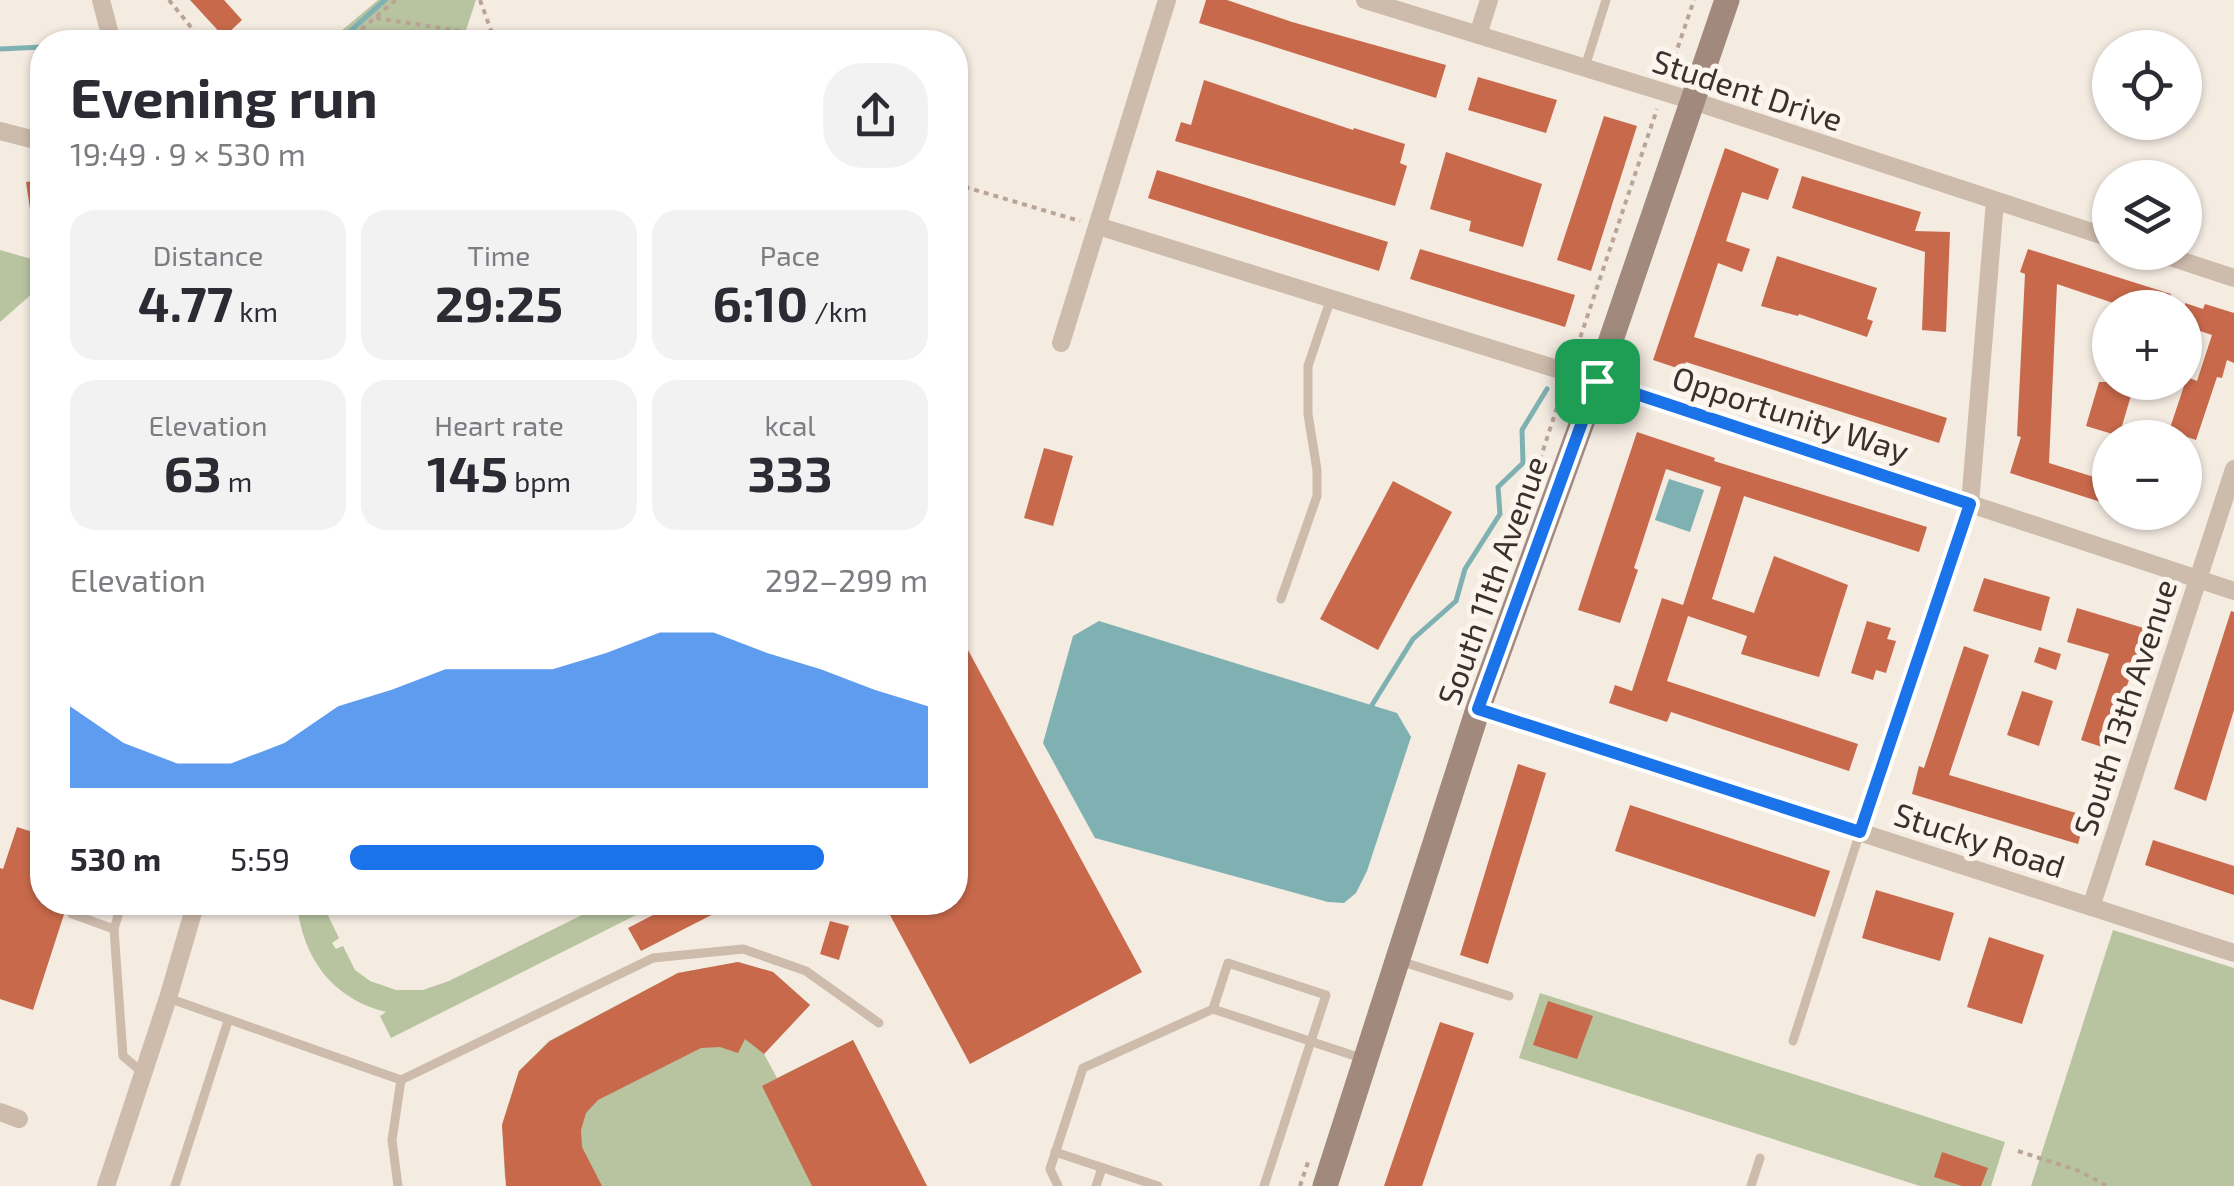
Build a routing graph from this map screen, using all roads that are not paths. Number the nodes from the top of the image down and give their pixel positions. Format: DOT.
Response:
graph roads {
  1 [pos="101,0"];
  2 [pos="1167,0"];
  3 [pos="1365,0"];
  4 [pos="1489,0"];
  5 [pos="1606,0"];
  6 [pos="1727,0"];
  7 [pos="109,30"];
  8 [pos="1478,34"];
  9 [pos="1585,68"];
  10 [pos="1693,102"];
  11 [pos="0,131"];
  12 [pos="30,139"];
  13 [pos="1995,201"];
  14 [pos="1098,226"];
  15 [pos="2092,232"];
  16 [pos="2202,268"];
  17 [pos="2234,278"];
  18 [pos="1331,298"];
  19 [pos="1061,343"];
  20 [pos="1597,381"];
  21 [pos="2234,469"];
  22 [pos="1970,504"];
  23 [pos="2197,579"];
  24 [pos="2234,591"];
  25 [pos="1281,600"];
  26 [pos="1478,709"];
  27 [pos="1860,832"];
  28 [pos="2091,907"];
  29 [pos="75,915"];
  30 [pos="118,915"];
  31 [pos="192,915"];
  32 [pos="114,929"];
  33 [pos="2234,954"];
  34 [pos="1398,960"];
  35 [pos="1509,996"];
  36 [pos="168,998"];
  37 [pos="1213,1009"];
  38 [pos="228,1021"];
  39 [pos="879,1023"];
  40 [pos="1792,1041"];
  41 [pos="1312,1042"];
  42 [pos="1366,1060"];
  43 [pos="142,1072"];
  44 [pos="401,1080"];
  45 [pos="0,1112"];
  46 [pos="19,1119"];
  47 [pos="1055,1152"];
  48 [pos="1760,1158"];
  49 [pos="1102,1168"];
  50 [pos="106,1186"];
  51 [pos="175,1186"];
  52 [pos="398,1186"];
  53 [pos="1058,1186"];
  54 [pos="1096,1186"];
  55 [pos="1158,1186"];
  56 [pos="1264,1186"];
  57 [pos="1325,1186"];
  58 [pos="1751,1186"];
  1 -- 7 [label="street"];
  2 -- 14 [label="street"];
  3 -- 8 [label="street, Student Drive"];
  4 -- 8 [label="street"];
  5 -- 9 [label="lane"];
  6 -- 10 [label="street, South 11th Avenue"];
  8 -- 9 [label="street, Student Drive"];
  9 -- 10 [label="street, Student Drive"];
  10 -- 13 [label="street, Student Drive"];
  10 -- 20 [label="street, South 11th Avenue"];
  11 -- 12 [label="street"];
  13 -- 15 [label="street, Student Drive"];
  13 -- 22 [label="street"];
  14 -- 18 [label="street, Opportunity Way"];
  14 -- 19 [label="street"];
  16 -- 17 [label="street"];
  18 -- 20 [label="street, Opportunity Way"];
  18 -- 25 [label="lane"];
  20 -- 22 [label="street, Opportunity Way"];
  20 -- 26 [label="street, South 11th Avenue"];
  21 -- 23 [label="street, South 13th Avenue"];
  22 -- 23 [label="street, Opportunity Way"];
  22 -- 27 [label="street"];
  23 -- 24 [label="street, Opportunity Way"];
  23 -- 28 [label="street, South 13th Avenue"];
  26 -- 27 [label="street, Stucky Road"];
  26 -- 34 [label="street, South 11th Avenue"];
  27 -- 28 [label="street, Stucky Road"];
  27 -- 40 [label="lane"];
  28 -- 33 [label="street, Stucky Road"];
  29 -- 32 [label="lane"];
  30 -- 32 [label="lane"];
  31 -- 36 [label="street"];
  32 -- 43 [label="lane"];
  34 -- 35 [label="lane"];
  34 -- 42 [label="street, South 11th Avenue"];
  36 -- 38 [label="lane"];
  36 -- 43 [label="street"];
  37 -- 41 [label="lane"];
  37 -- 41 [label="lane"];
  37 -- 47 [label="lane"];
  38 -- 44 [label="lane"];
  38 -- 51 [label="lane"];
  39 -- 44 [label="lane"];
  41 -- 42 [label="lane"];
  41 -- 56 [label="lane"];
  42 -- 57 [label="street, South 11th Avenue"];
  43 -- 50 [label="street"];
  44 -- 52 [label="lane"];
  45 -- 46 [label="street"];
  47 -- 49 [label="lane"];
  47 -- 53 [label="lane"];
  48 -- 58 [label="lane"];
  49 -- 54 [label="lane"];
  49 -- 55 [label="lane"];
}
